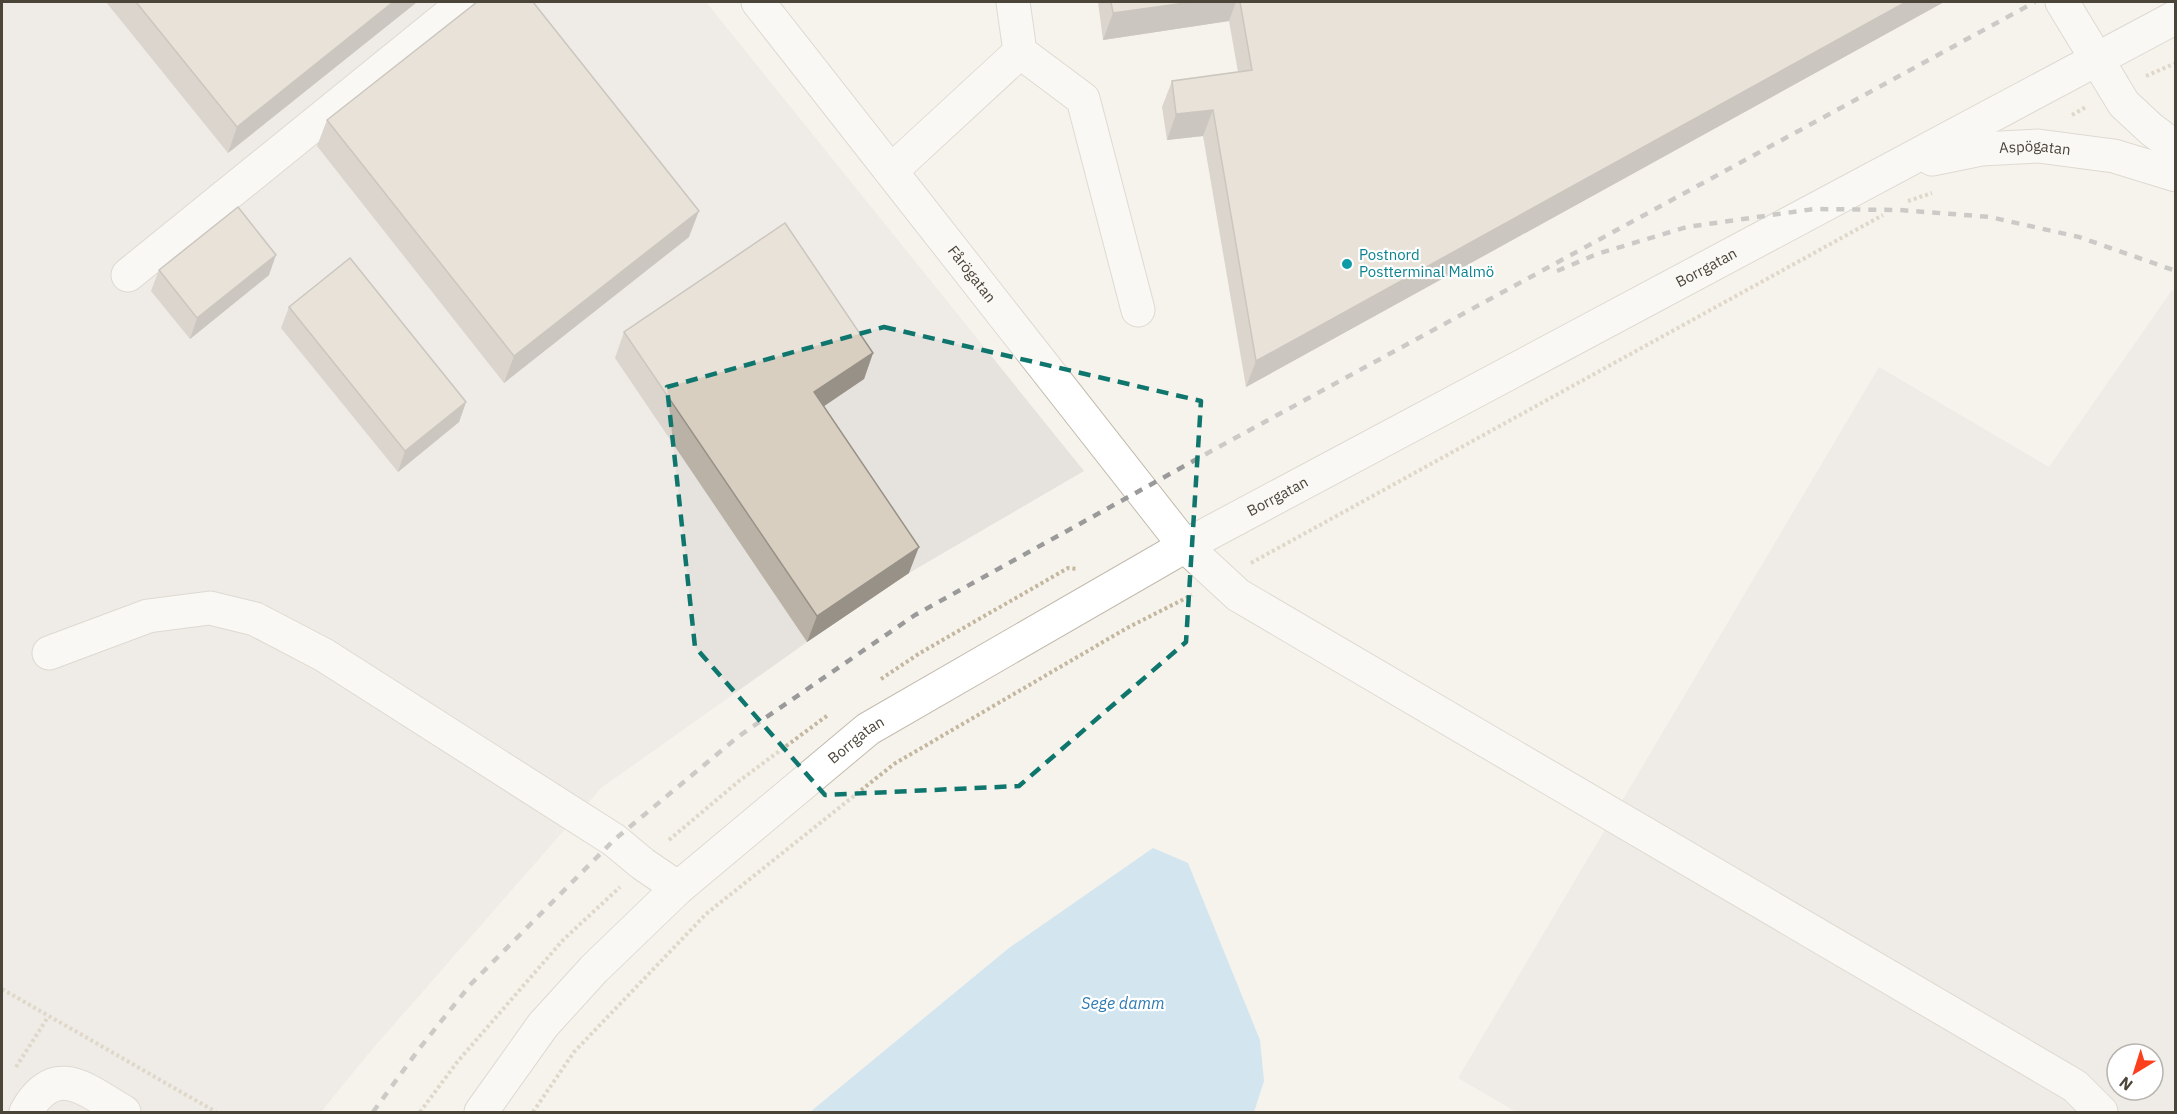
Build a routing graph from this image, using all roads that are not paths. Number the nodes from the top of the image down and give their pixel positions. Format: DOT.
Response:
graph roads {
  1 [pos="465,2"];
  2 [pos="759,2"];
  3 [pos="1013,2"];
  4 [pos="2062,2"];
  5 [pos="2175,17"];
  6 [pos="1020,52"];
  7 [pos="2097,60"];
  8 [pos="2175,148"];
  9 [pos="1892,168"];
  10 [pos="891,171"];
  11 [pos="2175,175"];
  12 [pos="128,275"];
  13 [pos="1138,310"];
  14 [pos="1185,546"];
  15 [pos="49,653"];
  16 [pos="678,888"];
  17 [pos="26,1113"];
  18 [pos="124,1113"];
  19 [pos="481,1113"];
  20 [pos="2100,1113"];
  1 -- 12 [label="street"];
  2 -- 10 [label="street, Fårögatan"];
  3 -- 6 [label="street"];
  4 -- 7 [label="street"];
  5 -- 7 [label="street, Borrgatan"];
  6 -- 10 [label="street"];
  6 -- 13 [label="street"];
  7 -- 8 [label="street"];
  7 -- 9 [label="street, Borrgatan"];
  9 -- 11 [label="street, Aspögatan"];
  9 -- 14 [label="street, Borrgatan"];
  10 -- 14 [label="street, Fårögatan"];
  14 -- 16 [label="street, Borrgatan"];
  14 -- 20 [label="street, Fårögatan"];
  15 -- 16 [label="street"];
  16 -- 19 [label="street, Borrgatan"];
  17 -- 18 [label="street"];
}
